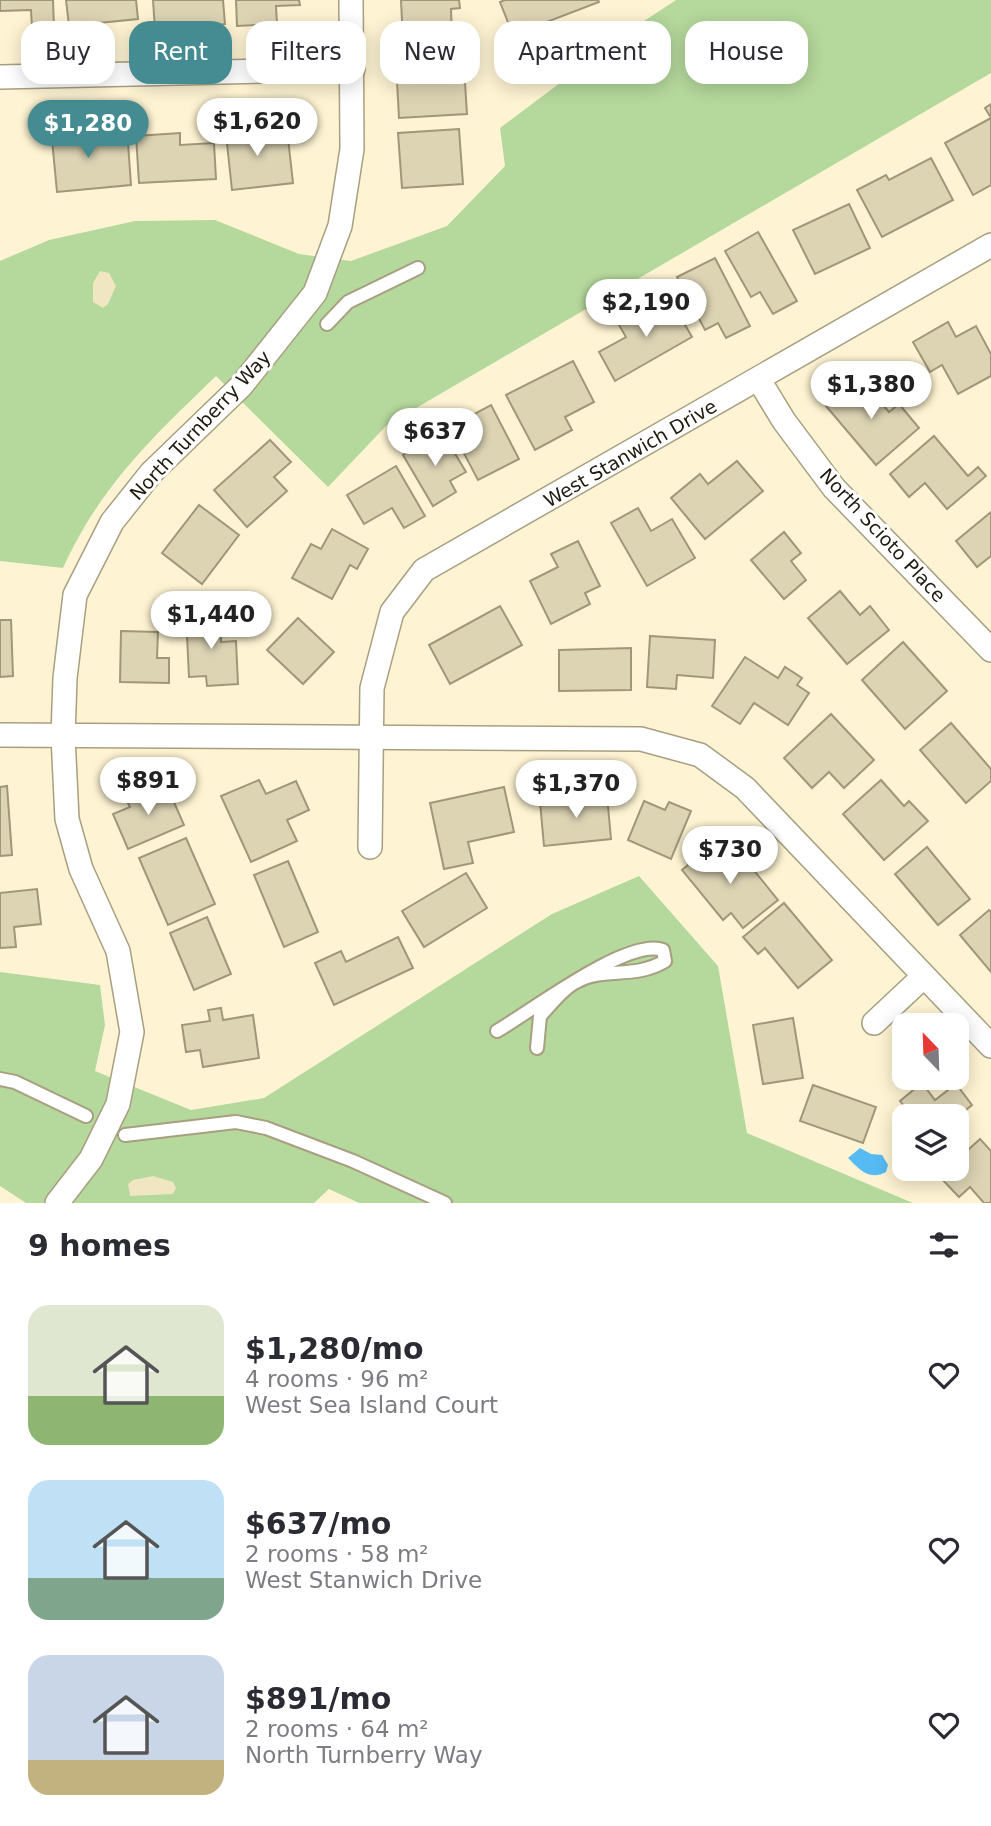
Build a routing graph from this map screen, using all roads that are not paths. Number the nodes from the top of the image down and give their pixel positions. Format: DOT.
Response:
graph roads {
  1 [pos="351,0"];
  2 [pos="352,21"];
  3 [pos="246,71"];
  4 [pos="0,77"];
  5 [pos="353,84"];
  6 [pos="991,245"];
  7 [pos="418,268"];
  8 [pos="327,324"];
  9 [pos="759,380"];
  10 [pos="991,650"];
  11 [pos="0,735"];
  12 [pos="63,736"];
  13 [pos="372,737"];
  14 [pos="370,847"];
  15 [pos="923,977"];
  16 [pos="874,1023"];
  17 [pos="497,1031"];
  18 [pos="991,1046"];
  19 [pos="537,1048"];
  20 [pos="0,1079"];
  21 [pos="86,1116"];
  22 [pos="125,1135"];
  23 [pos="57,1203"];
  24 [pos="445,1203"];
  1 -- 2 [label="street, North Turnberry Way"];
  3 -- 4 [label="street"];
  5 -- 12 [label="street, North Turnberry Way"];
  6 -- 9 [label="street, West Stanwich Drive"];
  7 -- 8 [label="lane"];
  9 -- 10 [label="street, North Scioto Place"];
  9 -- 13 [label="street, West Stanwich Drive"];
  11 -- 12 [label="street"];
  12 -- 13 [label="street"];
  12 -- 23 [label="street, North Turnberry Way"];
  13 -- 14 [label="street, West Stanwich Drive"];
  13 -- 15 [label="street"];
  15 -- 16 [label="street"];
  15 -- 18 [label="street"];
  17 -- 19 [label="lane"];
  20 -- 21 [label="lane"];
  22 -- 24 [label="lane"];
}
